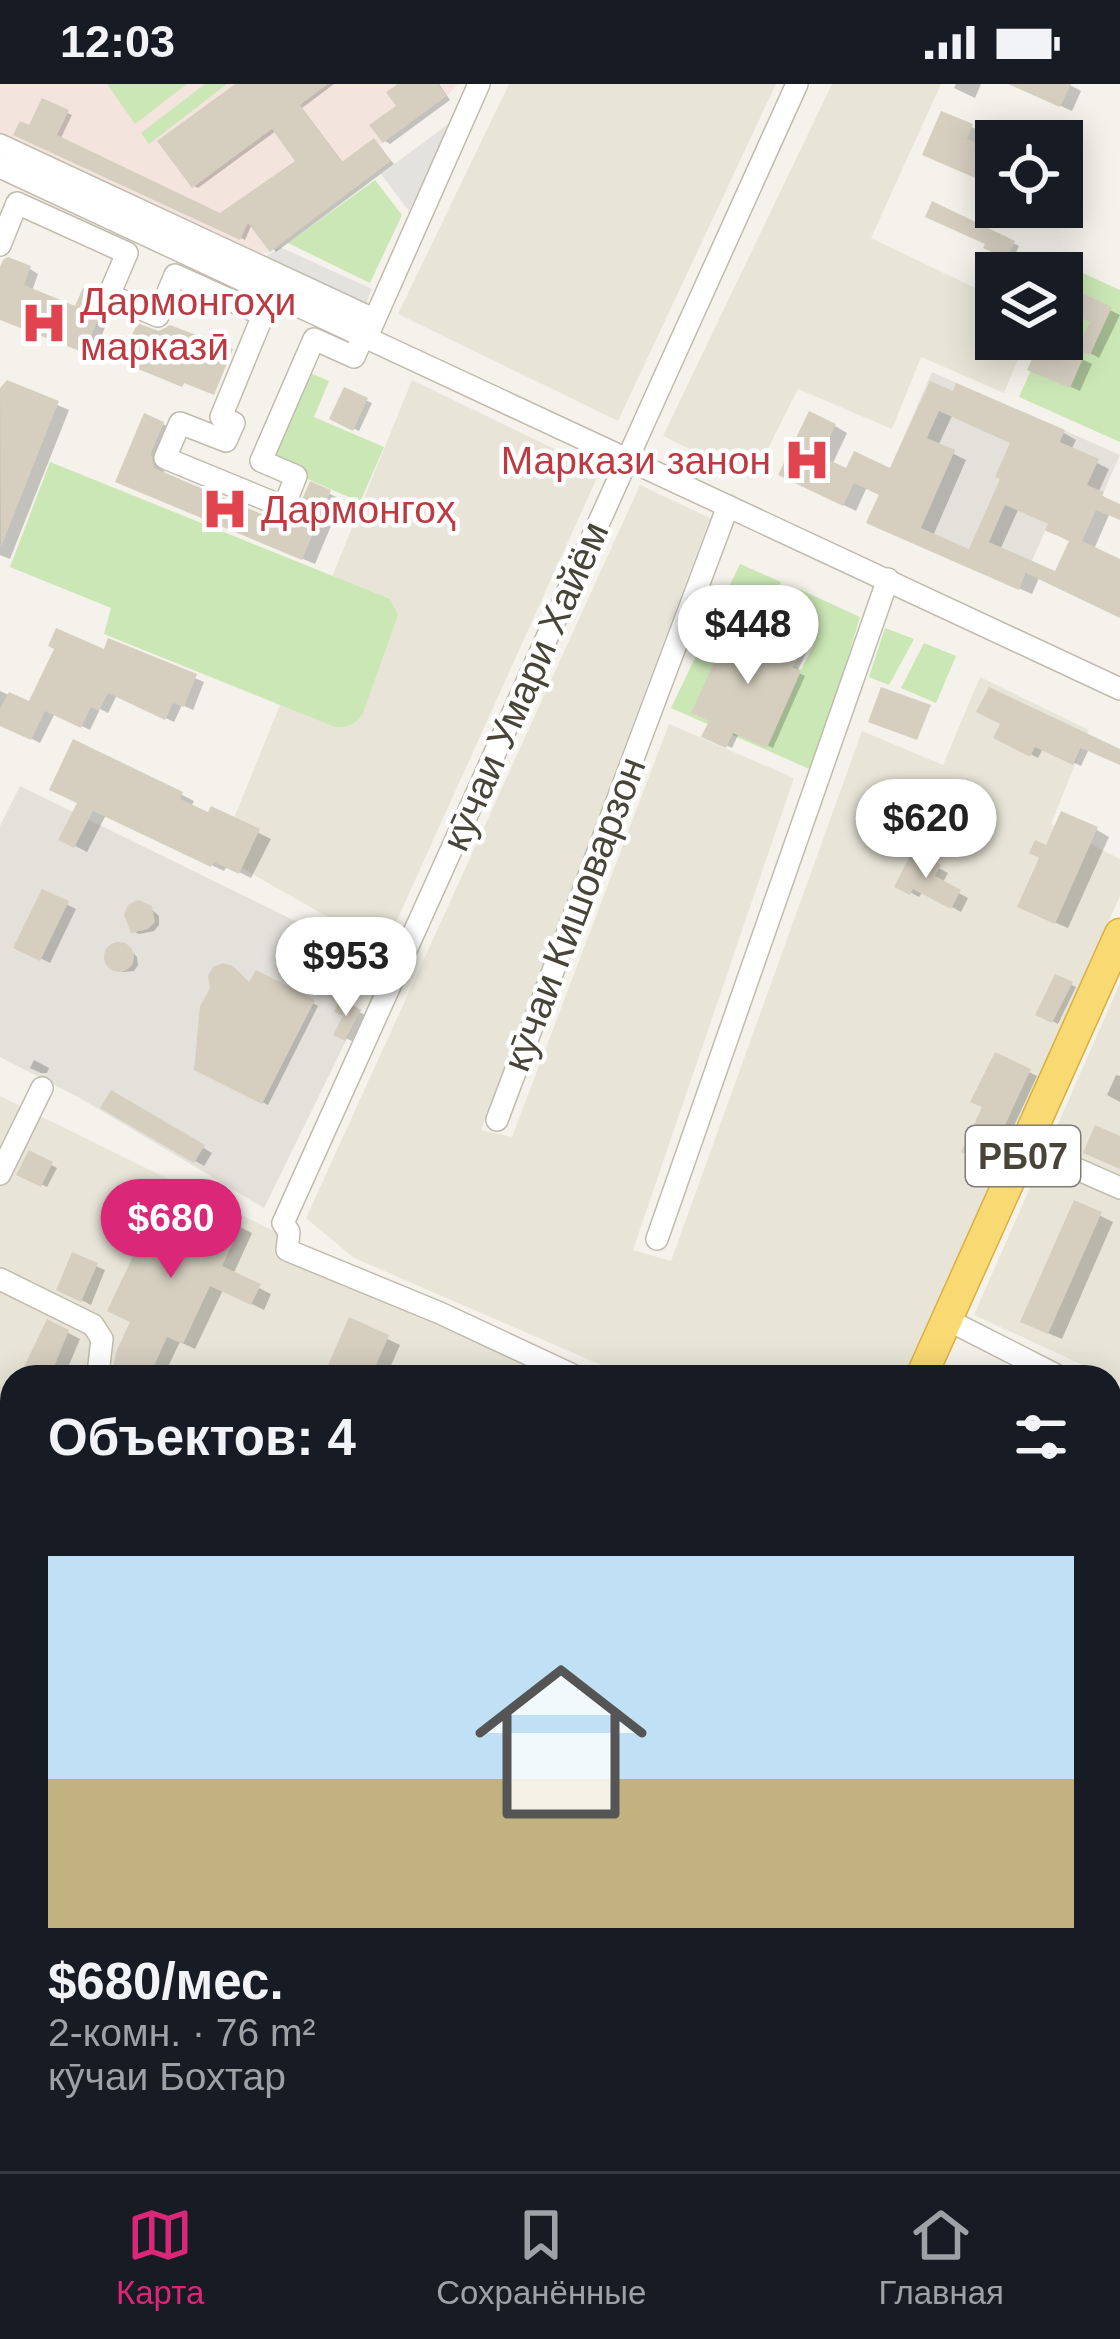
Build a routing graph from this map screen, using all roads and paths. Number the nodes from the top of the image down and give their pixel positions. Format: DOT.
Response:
graph roads {
  1 [pos="479,84"];
  2 [pos="797,84"];
  3 [pos="0,145"];
  4 [pos="0,167"];
  5 [pos="0,245"];
  6 [pos="365,336"];
  7 [pos="626,458"];
  8 [pos="728,506"];
  9 [pos="888,580"];
  10 [pos="1120,689"];
  11 [pos="1120,934"];
  12 [pos="1120,967"];
  13 [pos="42,1088"];
  14 [pos="497,1120"];
  15 [pos="1033,1150"];
  16 [pos="0,1174"];
  17 [pos="1120,1188"];
  18 [pos="658,1239"];
  19 [pos="0,1279"];
  20 [pos="955,1323"];
  21 [pos="100,1365"];
  22 [pos="551,1365"];
  23 [pos="929,1365"];
  24 [pos="942,1365"];
  25 [pos="1037,1365"];
  1 -- 6 [label="street"];
  2 -- 7 [label="street, кӯчаи Умари Хайём"];
  3 -- 6 [label="street"];
  4 -- 6 [label="street"];
  5 -- 6 [label="street"];
  6 -- 7 [label="street"];
  7 -- 8 [label="street"];
  7 -- 22 [label="street, кӯчаи Умари Хайём"];
  8 -- 9 [label="street"];
  8 -- 14 [label="street, кӯчаи Кишоварзон"];
  9 -- 10 [label="street"];
  9 -- 18 [label="street"];
  11 -- 15 [label="highway, РБ07"];
  12 -- 15 [label="highway, РБ07"];
  13 -- 16 [label="street"];
  15 -- 17 [label="street"];
  15 -- 20 [label="highway, РБ07"];
  19 -- 21 [label="street"];
  20 -- 23 [label="highway, РБ07"];
  20 -- 24 [label="highway, РБ07"];
  20 -- 25 [label="street"];
}
